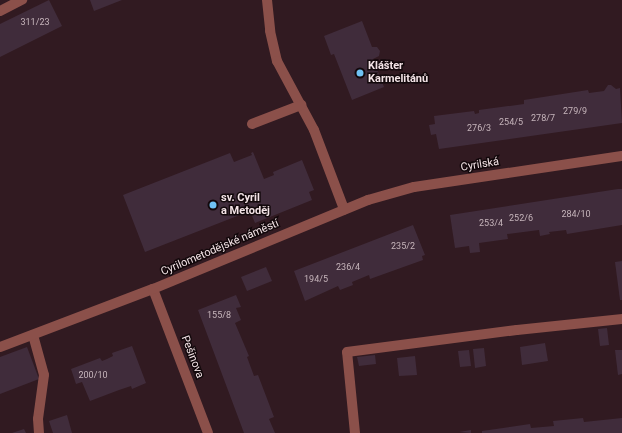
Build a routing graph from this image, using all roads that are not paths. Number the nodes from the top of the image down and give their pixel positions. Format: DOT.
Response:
graph roads {
  1 [pos="22,0"];
  2 [pos="267,0"];
  3 [pos="0,11"];
  4 [pos="301,106"];
  5 [pos="252,124"];
  6 [pos="622,156"];
  7 [pos="344,209"];
  8 [pos="153,289"];
  9 [pos="622,319"];
  10 [pos="33,335"];
  11 [pos="0,347"];
  12 [pos="39,433"];
  13 [pos="208,433"];
  14 [pos="356,433"];
  1 -- 3 [label="street"];
  2 -- 4 [label="street"];
  4 -- 5 [label="street"];
  4 -- 7 [label="street"];
  6 -- 7 [label="street, Cyrilská"];
  7 -- 8 [label="street, Cyrilometodějské náměstí"];
  8 -- 10 [label="street, Cyrilometodějské náměstí"];
  8 -- 13 [label="street, Pešinova"];
  9 -- 14 [label="street"];
  10 -- 11 [label="street, Cyrilometodějské náměstí"];
  10 -- 12 [label="street"];
}
